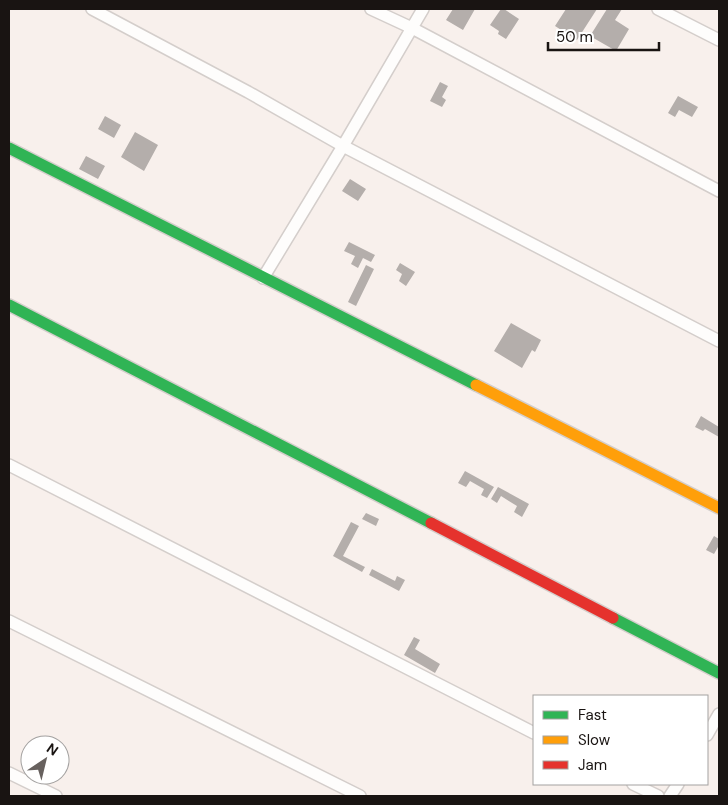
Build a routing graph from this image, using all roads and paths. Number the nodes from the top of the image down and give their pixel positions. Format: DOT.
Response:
graph roads {
  1 [pos="92,9"];
  2 [pos="371,9"];
  3 [pos="423,9"];
  4 [pos="658,9"];
  5 [pos="412,28"];
  6 [pos="719,40"];
  7 [pos="343,146"];
  8 [pos="9,148"];
  9 [pos="719,191"];
  10 [pos="263,278"];
  11 [pos="9,305"];
  12 [pos="719,341"];
  13 [pos="9,465"];
  14 [pos="719,508"];
  15 [pos="9,620"];
  16 [pos="719,673"];
  17 [pos="719,714"];
  18 [pos="533,732"];
  19 [pos="708,733"];
  20 [pos="9,773"];
  21 [pos="636,785"];
  22 [pos="677,785"];
  23 [pos="56,796"];
  24 [pos="360,796"];
  25 [pos="658,796"];
  26 [pos="670,796"];
  1 -- 7 [label="street"];
  2 -- 5 [label="street"];
  3 -- 5 [label="street"];
  4 -- 6 [label="street"];
  5 -- 7 [label="street"];
  5 -- 9 [label="street"];
  7 -- 10 [label="street"];
  7 -- 12 [label="street"];
  8 -- 10 [label="street"];
  10 -- 14 [label="street"];
  11 -- 16 [label="street"];
  13 -- 18 [label="street"];
  15 -- 24 [label="street"];
  17 -- 19 [label="street"];
  20 -- 23 [label="street"];
  21 -- 25 [label="street"];
  22 -- 26 [label="street"];
}
